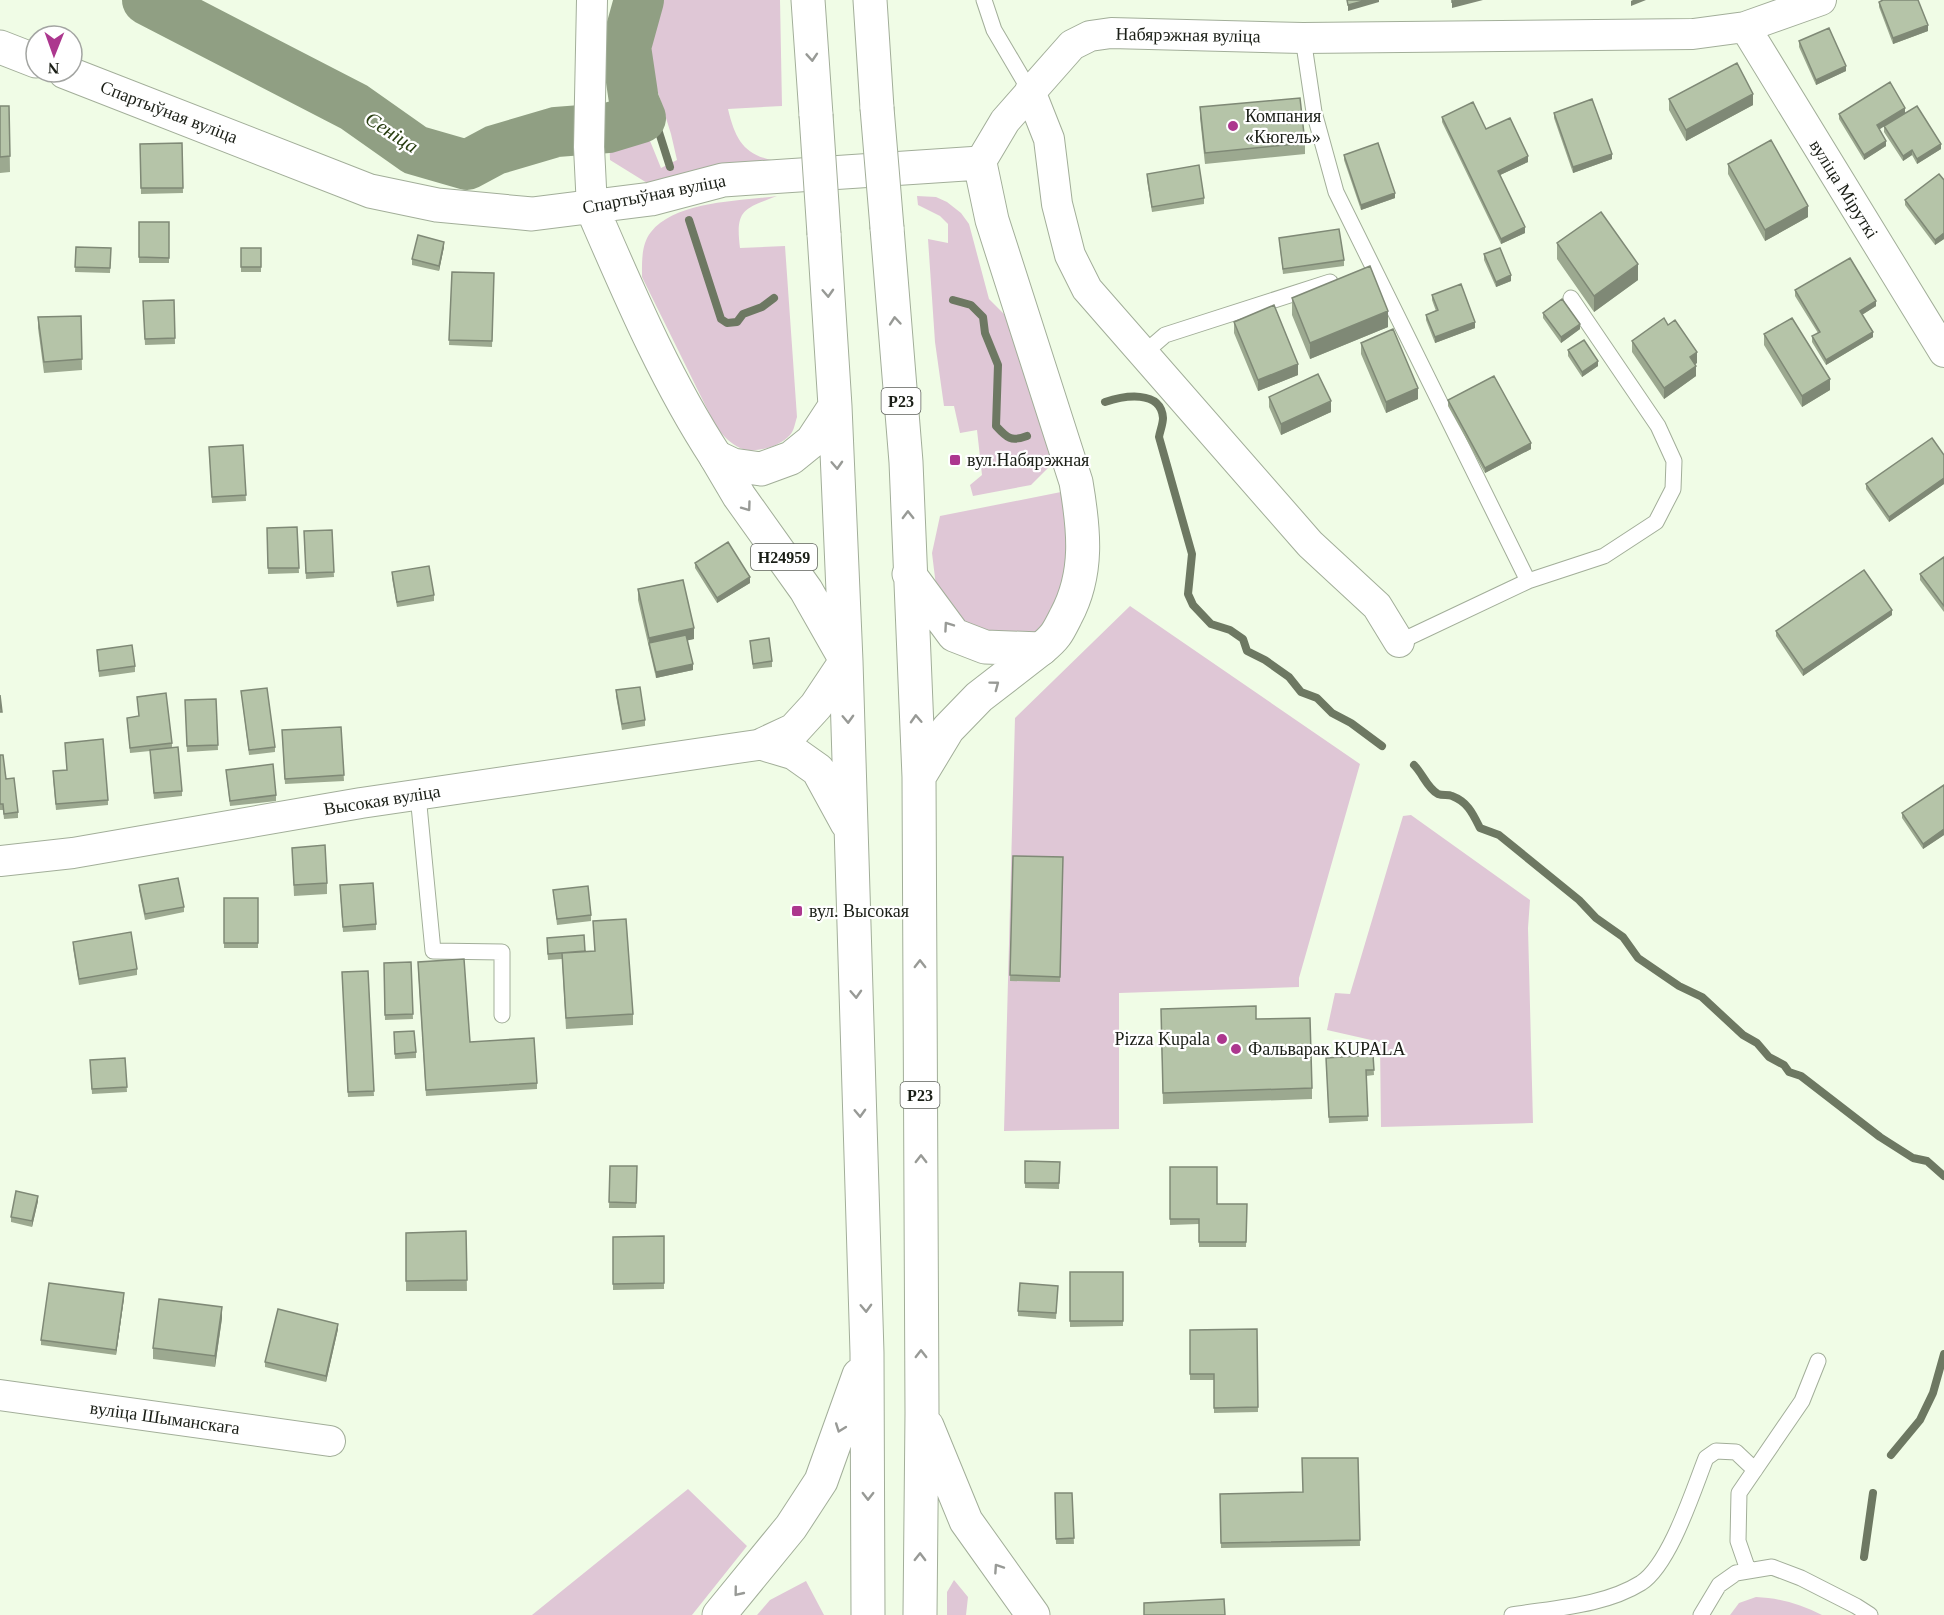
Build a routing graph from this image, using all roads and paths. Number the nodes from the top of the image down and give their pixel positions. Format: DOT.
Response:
graph roads {
  1 [pos="592,0"];
  2 [pos="808,0"];
  3 [pos="870,0"];
  4 [pos="984,0"];
  5 [pos="1821,0"];
  6 [pos="1745,27"];
  7 [pos="1303,38"];
  8 [pos="0,47"];
  9 [pos="24,56"];
  10 [pos="84,79"];
  11 [pos="1030,91"];
  12 [pos="980,163"];
  13 [pos="592,208"];
  14 [pos="1330,282"];
  15 [pos="1571,298"];
  16 [pos="1944,352"];
  17 [pos="1143,354"];
  18 [pos="835,406"];
  19 [pos="716,457"];
  20 [pos="909,574"];
  21 [pos="1528,581"];
  22 [pos="1399,642"];
  23 [pos="1041,649"];
  24 [pos="846,661"];
  25 [pos="764,744"];
  26 [pos="919,777"];
  27 [pos="418,795"];
  28 [pos="852,831"];
  29 [pos="0,861"];
  30 [pos="502,1015"];
  31 [pos="867,1353"];
  32 [pos="1818,1361"];
  33 [pos="0,1395"];
  34 [pos="922,1413"];
  35 [pos="330,1441"];
  36 [pos="1755,1470"];
  37 [pos="1748,1569"];
  38 [pos="719,1615"];
  39 [pos="868,1615"];
  40 [pos="920,1615"];
  41 [pos="1033,1615"];
  42 [pos="1512,1615"];
  43 [pos="1701,1615"];
  44 [pos="1870,1615"];
  1 -- 13 [label="street"];
  2 -- 18 [label="main road, one-way, bridge"];
  20 -- 3 [label="main road, Р23, one-way, bridge"];
  4 -- 11 [label="lane"];
  5 -- 6 [label="street, Набярэжная вуліца"];
  6 -- 7 [label="street, Набярэжная вуліца"];
  6 -- 16 [label="street, вуліца Міруткі"];
  7 -- 11 [label="street, Набярэжная вуліца"];
  7 -- 21 [label="lane"];
  8 -- 9 [label="main road"];
  10 -- 13 [label="main road, Спартыўная вуліца"];
  11 -- 12 [label="street, Набярэжная вуліца"];
  11 -- 17 [label="street"];
  12 -- 13 [label="main road, Спартыўная вуліца"];
  12 -- 23 [label="main road"];
  13 -- 19 [label="main road, Н24959"];
  14 -- 17 [label="lane"];
  15 -- 21 [label="lane"];
  17 -- 22 [label="street"];
  18 -- 19 [label="main road"];
  18 -- 24 [label="main road, one-way"];
  19 -- 24 [label="main road, Н24959, one-way"];
  23 -- 20 [label="main road, one-way"];
  26 -- 20 [label="main road, Р23, one-way"];
  21 -- 22 [label="lane"];
  26 -- 23 [label="main road, one-way"];
  24 -- 25 [label="main road"];
  24 -- 28 [label="main road, one-way"];
  25 -- 27 [label="street, Высокая вуліца"];
  25 -- 28 [label="main road"];
  34 -- 26 [label="main road, Р23, one-way"];
  27 -- 29 [label="street, Высокая вуліца"];
  27 -- 30 [label="lane"];
  28 -- 31 [label="main road, one-way"];
  31 -- 38 [label="main road, one-way"];
  31 -- 39 [label="main road, one-way"];
  32 -- 36 [label="lane"];
  33 -- 35 [label="street, вуліца Шыманскага"];
  40 -- 34 [label="main road, Р23, one-way"];
  41 -- 34 [label="main road, Р23, one-way"];
  36 -- 37 [label="lane"];
  36 -- 42 [label="lane"];
  37 -- 43 [label="lane"];
  37 -- 44 [label="lane"];
}
